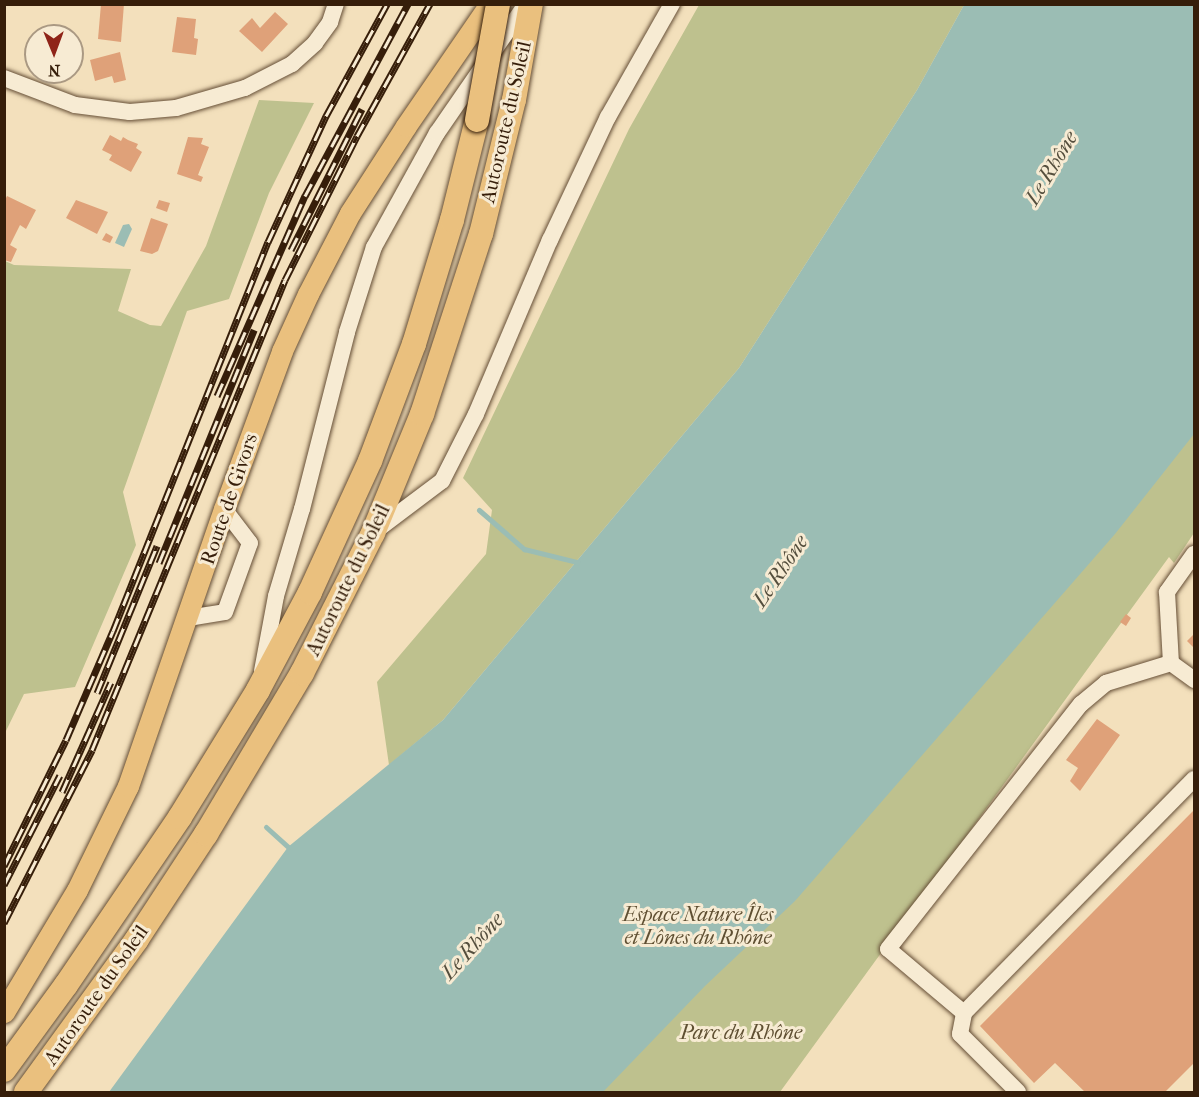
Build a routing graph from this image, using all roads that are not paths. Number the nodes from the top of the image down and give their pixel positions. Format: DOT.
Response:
graph roads {
  1 [pos="336,4"];
  2 [pos="490,4"];
  3 [pos="498,4"];
  4 [pos="526,4"];
  5 [pos="531,4"];
  6 [pos="672,4"];
  7 [pos="4,78"];
  8 [pos="224,509"];
  9 [pos="372,533"];
  10 [pos="1194,554"];
  11 [pos="188,618"];
  12 [pos="1172,663"];
  13 [pos="1194,680"];
  14 [pos="258,690"];
  15 [pos="1194,778"];
  16 [pos="4,1012"];
  17 [pos="964,1013"];
  18 [pos="4,1070"];
  19 [pos="26,1092"];
  20 [pos="1018,1092"];
  1 -- 7 [label="street"];
  2 -- 8 [label="main road, Route de Givors"];
  3 -- 14 [label="highway, Autoroute du Soleil, bridge"];
  4 -- 14 [label="street"];
  5 -- 9 [label="highway, Autoroute du Soleil"];
  6 -- 9 [label="street"];
  8 -- 11 [label="main road, Route de Givors"];
  8 -- 11 [label="street"];
  9 -- 19 [label="highway, Autoroute du Soleil"];
  10 -- 12 [label="street"];
  11 -- 16 [label="main road, Route de Givors"];
  12 -- 13 [label="street"];
  12 -- 17 [label="street"];
  14 -- 18 [label="highway, Autoroute du Soleil"];
  15 -- 17 [label="street"];
  17 -- 20 [label="street"];
}
